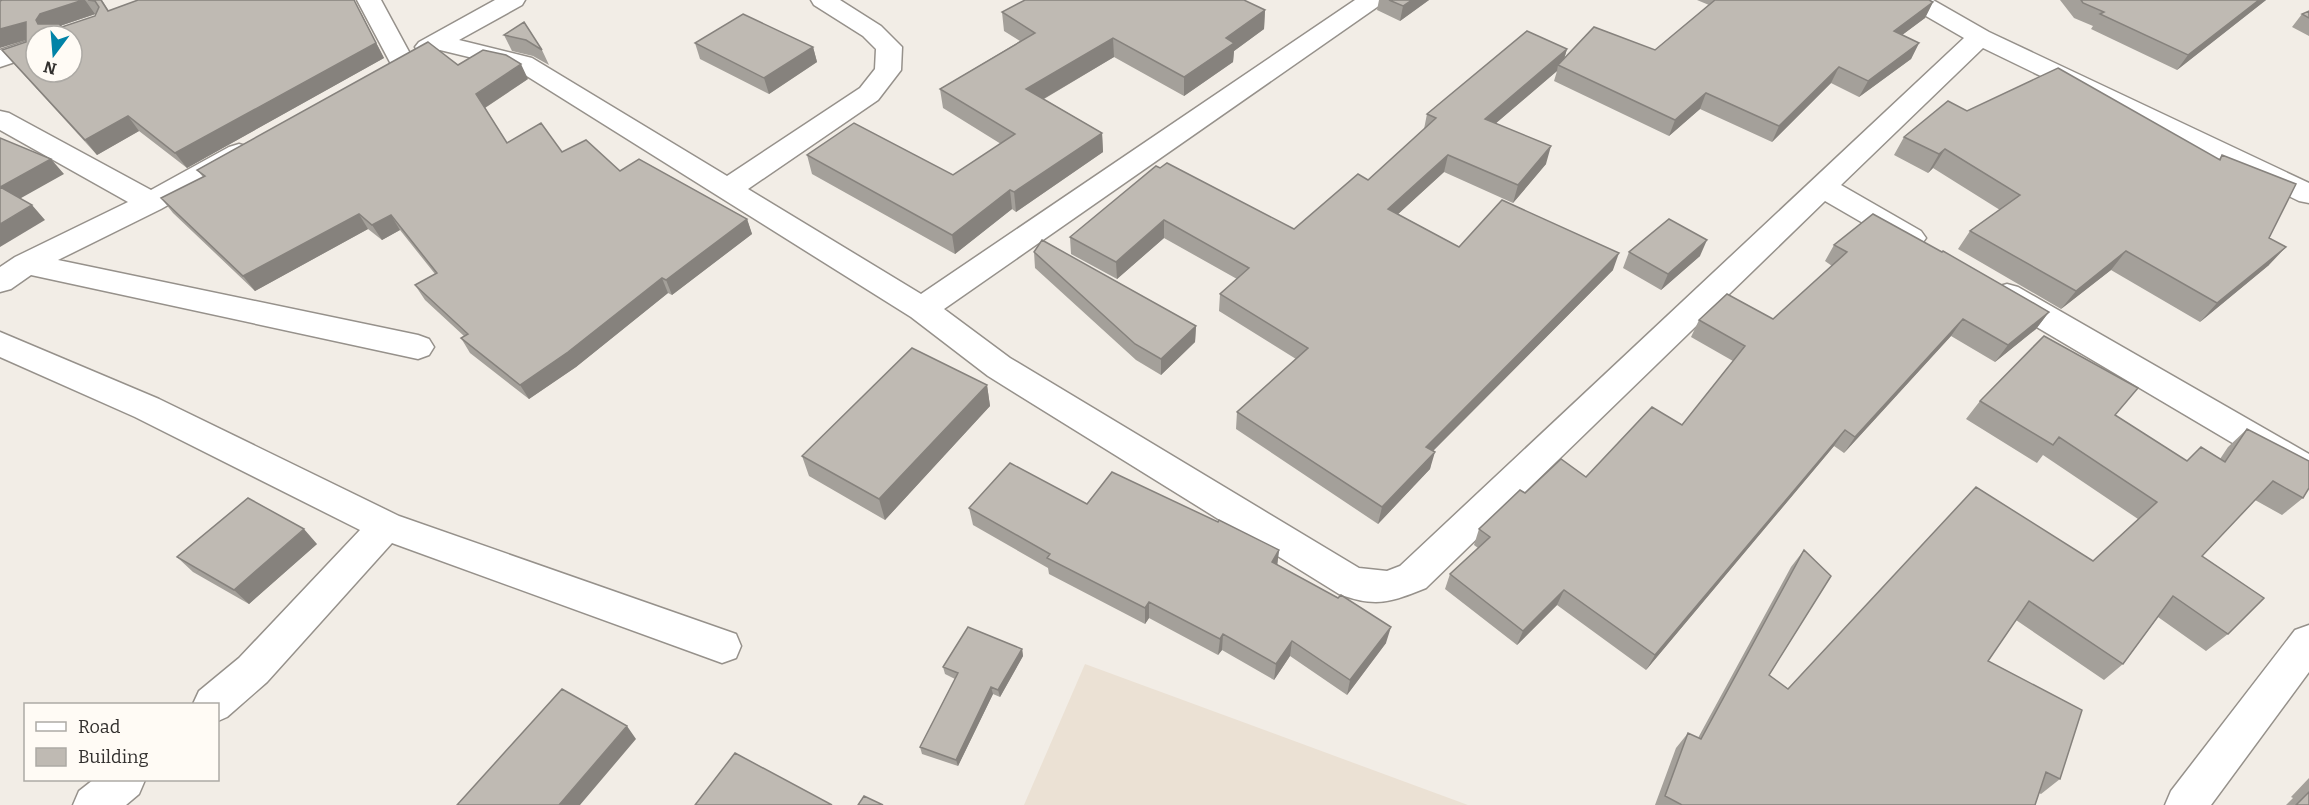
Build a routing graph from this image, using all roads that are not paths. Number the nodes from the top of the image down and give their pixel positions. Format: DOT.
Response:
graph roads {
  1 [pos="369,0"];
  2 [pos="513,0"];
  3 [pos="823,0"];
  4 [pos="1371,0"];
  5 [pos="1916,0"];
  6 [pos="1980,37"];
  7 [pos="437,42"];
  8 [pos="24,50"];
  9 [pos="0,59"];
  10 [pos="0,119"];
  11 [pos="266,138"];
  12 [pos="1821,186"];
  13 [pos="726,190"];
  14 [pos="2309,194"];
  15 [pos="151,202"];
  16 [pos="1933,251"];
  17 [pos="26,264"];
  18 [pos="0,281"];
  19 [pos="1984,281"];
  20 [pos="922,309"];
  21 [pos="0,344"];
  22 [pos="418,347"];
  23 [pos="2309,471"];
  24 [pos="386,526"];
  25 [pos="2309,642"];
  26 [pos="722,646"];
  27 [pos="215,703"];
  28 [pos="123,781"];
  29 [pos="94,805"];
  30 [pos="2186,805"];
  1 -- 7 [label="street"];
  2 -- 7 [label="street"];
  3 -- 13 [label="street"];
  4 -- 20 [label="street"];
  5 -- 6 [label="street"];
  6 -- 12 [label="street"];
  6 -- 14 [label="street"];
  7 -- 13 [label="street"];
  8 -- 9 [label="street"];
  10 -- 15 [label="street"];
  11 -- 15 [label="street"];
  12 -- 16 [label="street"];
  12 -- 20 [label="street"];
  13 -- 20 [label="street"];
  15 -- 17 [label="street"];
  17 -- 18 [label="street"];
  17 -- 22 [label="street"];
  19 -- 23 [label="street"];
  21 -- 24 [label="street"];
  24 -- 26 [label="street"];
  24 -- 27 [label="street"];
  25 -- 30 [label="street"];
  28 -- 29 [label="street"];
}
